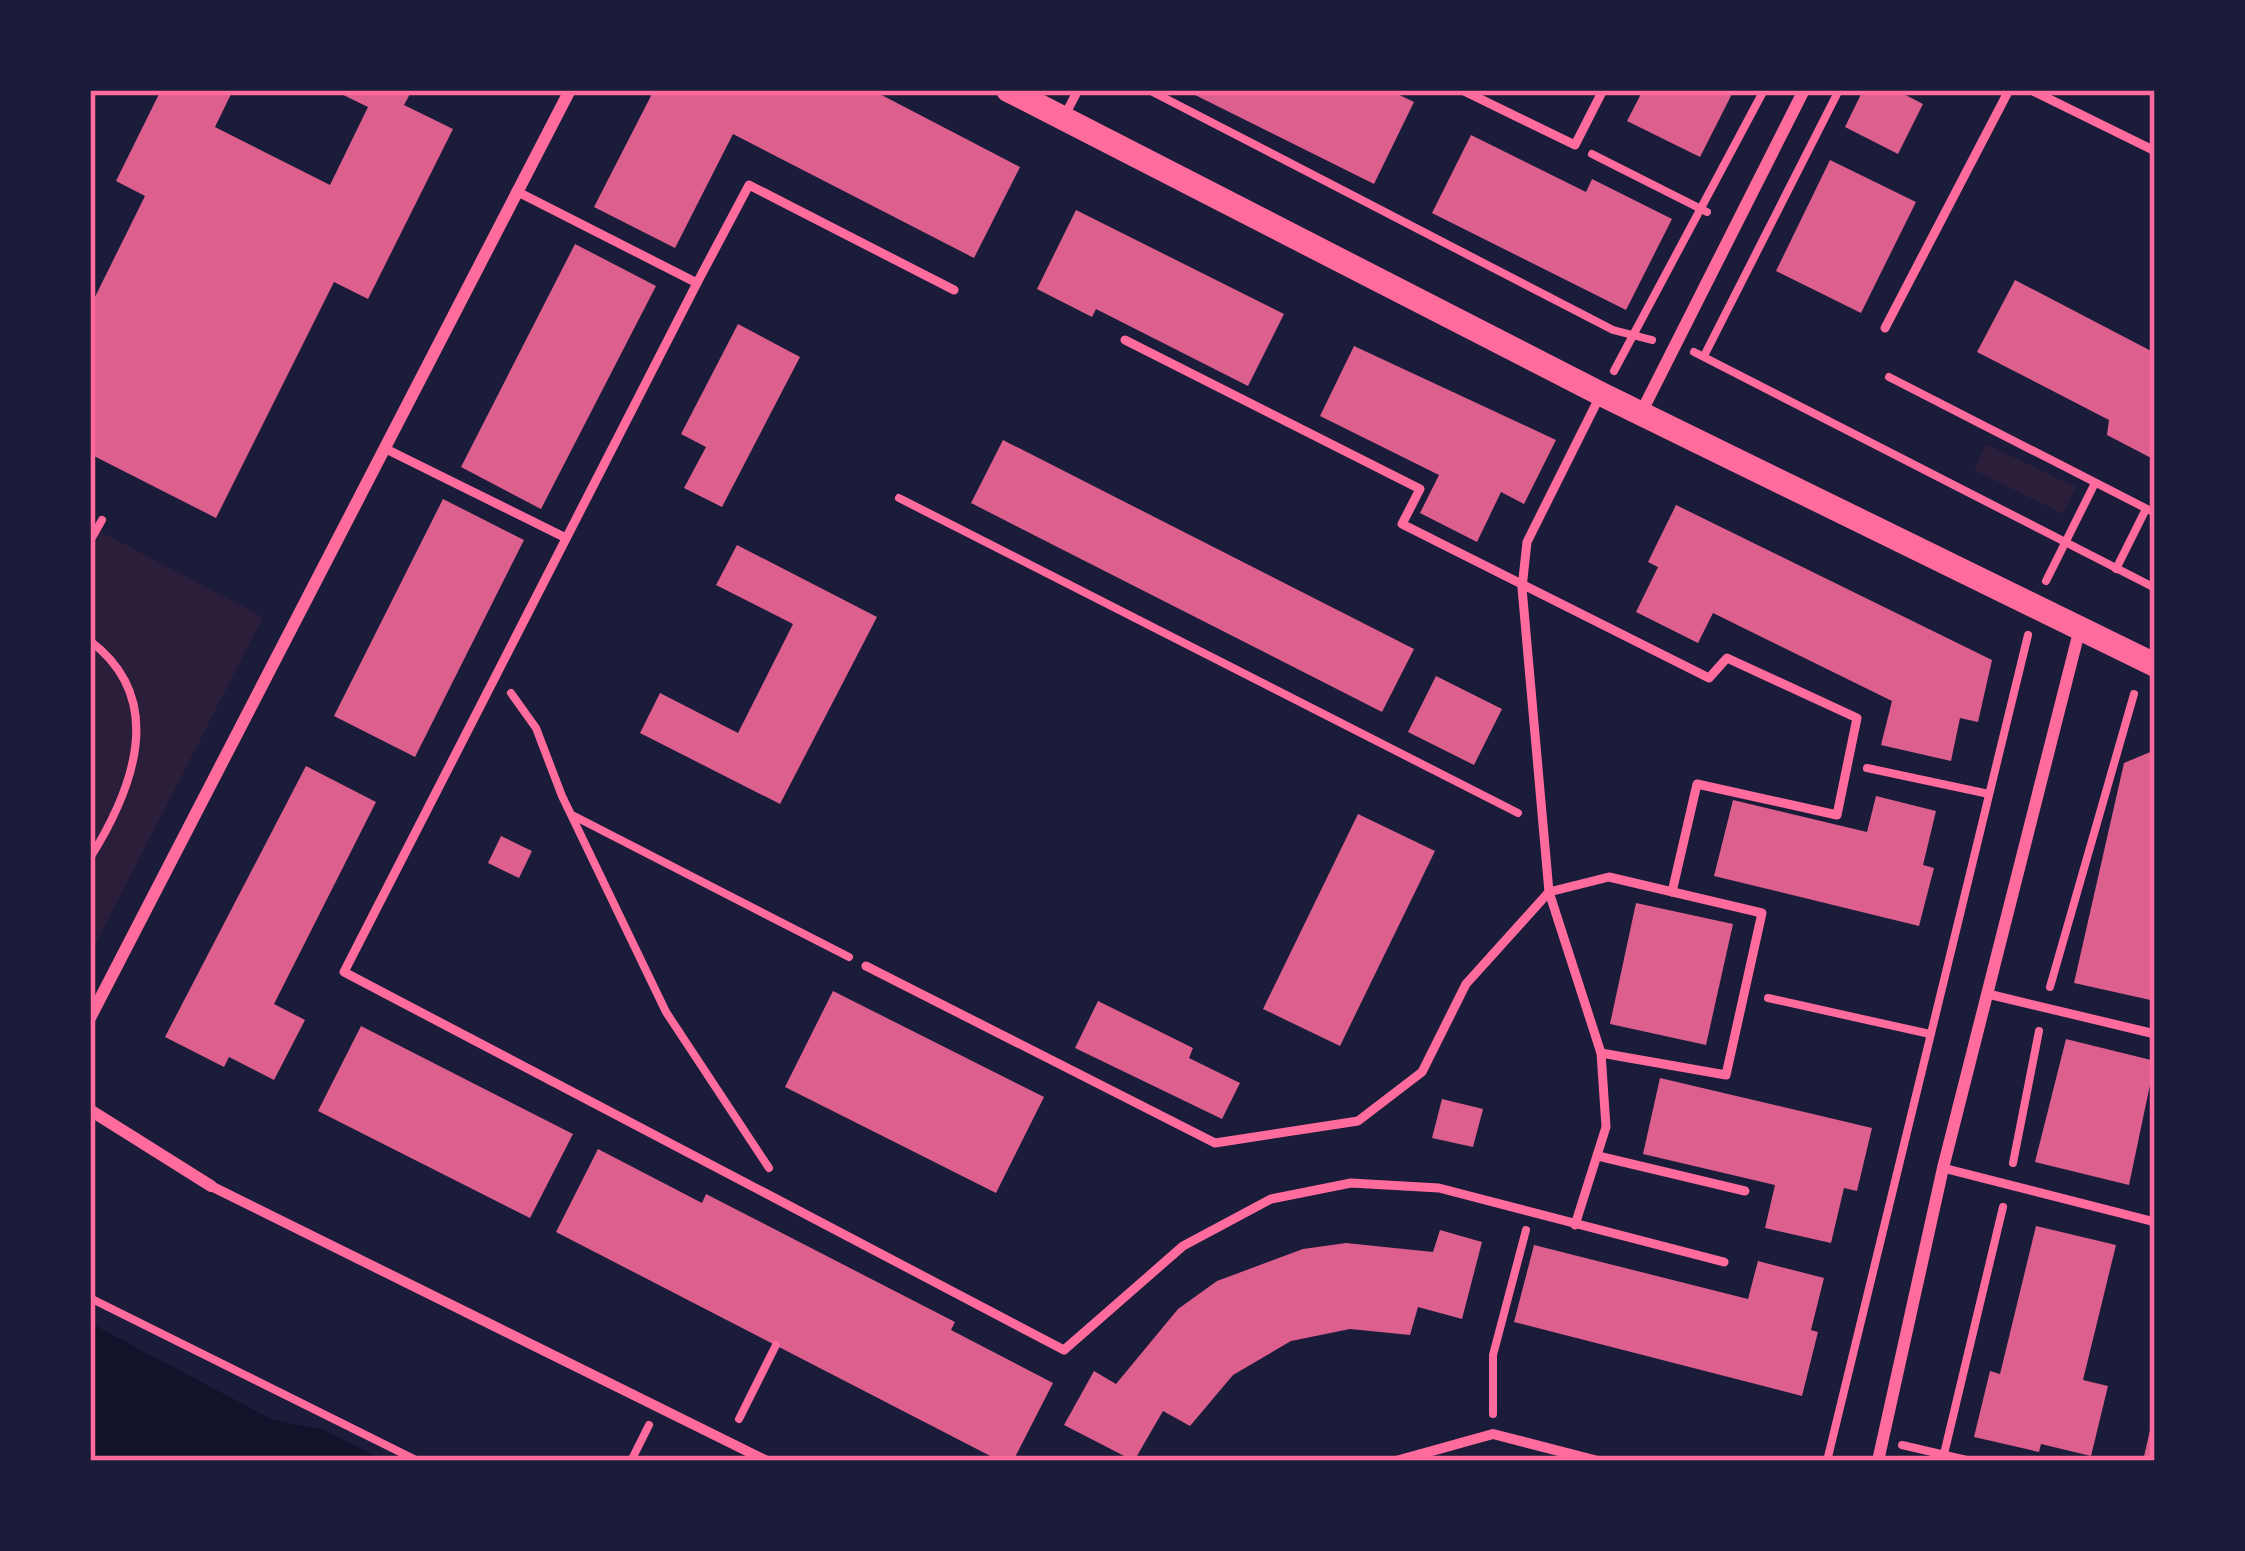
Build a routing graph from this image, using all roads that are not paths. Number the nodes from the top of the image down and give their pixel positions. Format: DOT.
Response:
graph roads {
  1 [pos="570,90"];
  2 [pos="1008,90"];
  3 [pos="1078,90"];
  4 [pos="1462,90"];
  5 [pos="1603,90"];
  6 [pos="1804,90"];
  7 [pos="2009,90"];
  8 [pos="2031,90"];
  9 [pos="1063,118"];
  10 [pos="2155,151"];
  11 [pos="516,191"];
  12 [pos="697,283"];
  13 [pos="955,290"];
  14 [pos="1885,328"];
  15 [pos="1125,340"];
  16 [pos="1601,394"];
  17 [pos="1641,413"];
  18 [pos="384,448"];
  19 [pos="566,538"];
  20 [pos="1522,588"];
  21 [pos="2080,627"];
  22 [pos="2155,665"];
  23 [pos="1549,892"];
  24 [pos="1672,892"];
  25 [pos="866,966"];
  26 [pos="1988,994"];
  27 [pos="90,1018"];
  28 [pos="2155,1034"];
  29 [pos="1601,1053"];
  30 [pos="90,1110"];
  31 [pos="1598,1156"];
  32 [pos="1943,1168"];
  33 [pos="211,1186"];
  34 [pos="1745,1191"];
  35 [pos="2155,1222"];
  36 [pos="1575,1225"];
  37 [pos="1724,1262"];
  38 [pos="767,1461"];
  39 [pos="1396,1461"];
  40 [pos="1598,1461"];
  41 [pos="1878,1461"];
  1 -- 11 [label="street"];
  2 -- 9 [label="main road"];
  3 -- 9 [label="lane"];
  4 -- 5 [label="lane"];
  6 -- 17 [label="street"];
  7 -- 14 [label="lane"];
  8 -- 10 [label="lane"];
  9 -- 16 [label="main road"];
  11 -- 12 [label="lane"];
  11 -- 18 [label="street"];
  12 -- 13 [label="lane"];
  12 -- 19 [label="lane"];
  15 -- 20 [label="lane"];
  16 -- 17 [label="main road"];
  16 -- 20 [label="lane"];
  17 -- 21 [label="main road"];
  18 -- 19 [label="lane"];
  18 -- 27 [label="street"];
  19 -- 36 [label="lane"];
  20 -- 23 [label="lane"];
  20 -- 24 [label="lane"];
  21 -- 22 [label="main road"];
  21 -- 26 [label="street"];
  23 -- 24 [label="lane"];
  23 -- 25 [label="lane"];
  23 -- 29 [label="lane"];
  24 -- 29 [label="lane"];
  26 -- 28 [label="lane"];
  26 -- 32 [label="street"];
  29 -- 31 [label="lane"];
  30 -- 33 [label="street"];
  31 -- 34 [label="lane"];
  31 -- 36 [label="lane"];
  32 -- 35 [label="lane"];
  32 -- 41 [label="street"];
  33 -- 38 [label="street"];
  36 -- 37 [label="lane"];
  39 -- 40 [label="street"];
}
